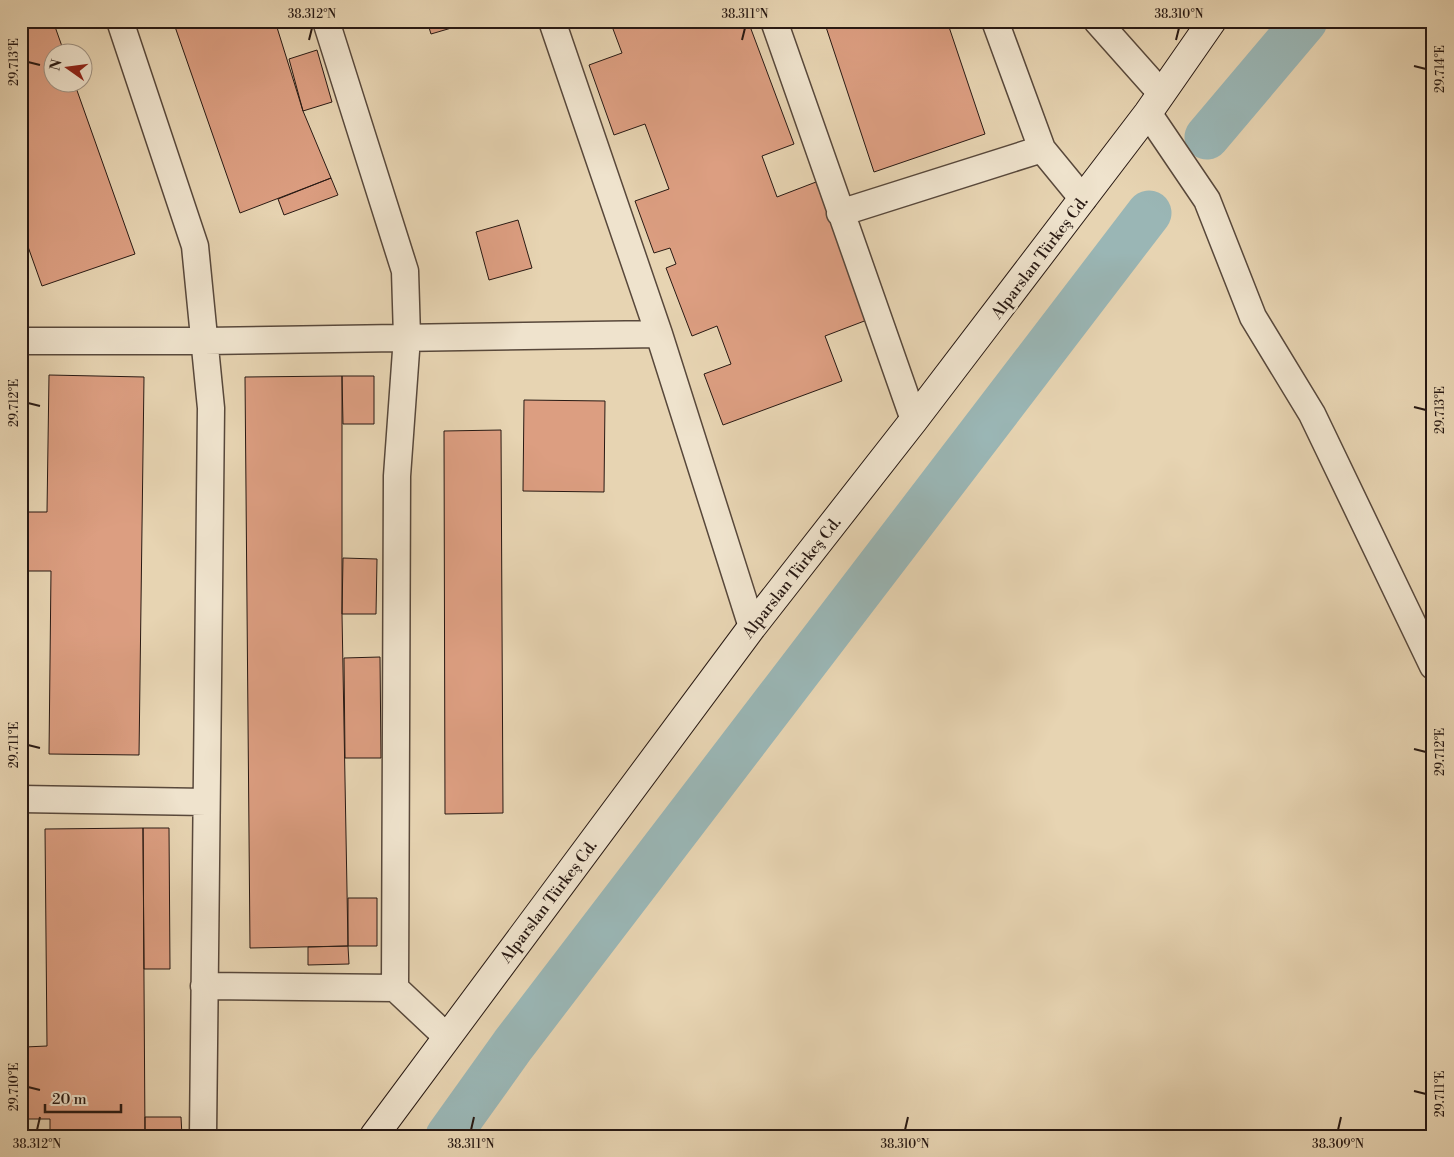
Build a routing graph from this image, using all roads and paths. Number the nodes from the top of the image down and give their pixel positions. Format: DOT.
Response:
graph roads {
  1 [pos="120,21"];
  2 [pos="326,21"];
  3 [pos="552,21"];
  4 [pos="774,21"];
  5 [pos="995,21"];
  6 [pos="1097,21"];
  7 [pos="1212,21"];
  8 [pos="1154,103"];
  9 [pos="1042,149"];
  10 [pos="1083,199"];
  11 [pos="840,213"];
  12 [pos="659,334"];
  13 [pos="407,337"];
  14 [pos="205,341"];
  15 [pos="21,342"];
  16 [pos="914,420"];
  17 [pos="752,627"];
  18 [pos="1433,666"];
  19 [pos="21,800"];
  20 [pos="206,802"];
  21 [pos="204,986"];
  22 [pos="395,988"];
  23 [pos="447,1037"];
  24 [pos="203,1136"];
  25 [pos="374,1136"];
  1 -- 14 [label="street"];
  2 -- 13 [label="street"];
  3 -- 12 [label="street"];
  4 -- 11 [label="street"];
  5 -- 9 [label="street"];
  6 -- 8 [label="street"];
  7 -- 8 [label="street, Alparslan Türkeş Cd."];
  8 -- 10 [label="street, Alparslan Türkeş Cd."];
  8 -- 18 [label="street"];
  9 -- 10 [label="street"];
  9 -- 11 [label="street"];
  10 -- 16 [label="street, Alparslan Türkeş Cd."];
  11 -- 16 [label="street"];
  12 -- 13 [label="street"];
  12 -- 17 [label="street"];
  13 -- 14 [label="street"];
  13 -- 22 [label="street"];
  14 -- 15 [label="street"];
  14 -- 20 [label="street"];
  16 -- 17 [label="street, Alparslan Türkeş Cd."];
  17 -- 23 [label="street, Alparslan Türkeş Cd."];
  19 -- 20 [label="street"];
  20 -- 21 [label="street"];
  21 -- 22 [label="street"];
  21 -- 24 [label="street"];
  22 -- 23 [label="street"];
  23 -- 25 [label="street, Alparslan Türkeş Cd."];
}
